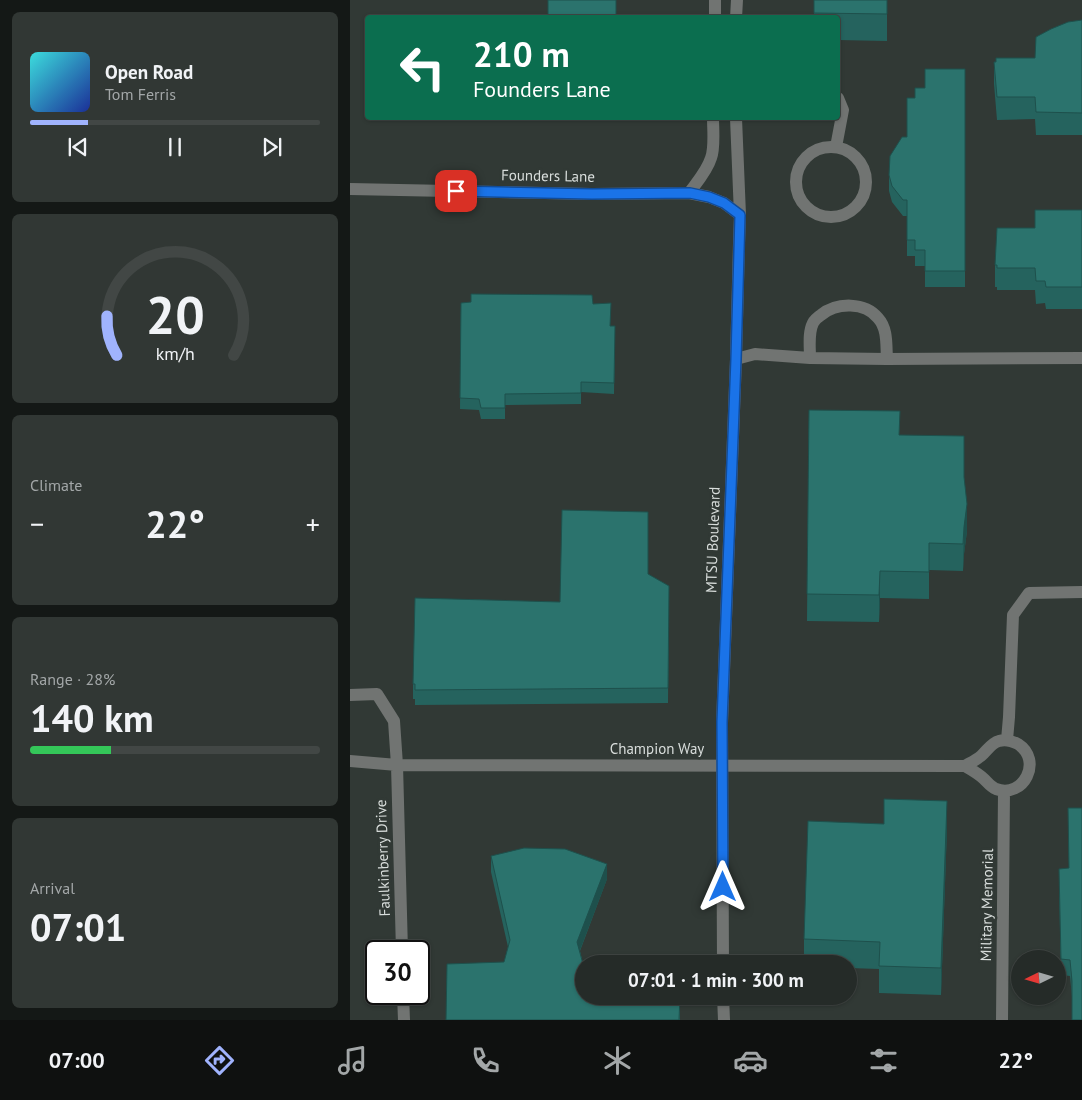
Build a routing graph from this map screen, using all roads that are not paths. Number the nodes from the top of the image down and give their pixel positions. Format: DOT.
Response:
graph roads {
  1 [pos="715,0"];
  2 [pos="737,0"];
  3 [pos="715,15"];
  4 [pos="736,15"];
  5 [pos="840,103"];
  6 [pos="713,120"];
  7 [pos="736,120"];
  8 [pos="836,147"];
  9 [pos="350,189"];
  10 [pos="690,193"];
  11 [pos="740,215"];
  12 [pos="810,358"];
  13 [pos="1082,358"];
  14 [pos="736,359"];
  15 [pos="887,359"];
  16 [pos="1082,592"];
  17 [pos="350,695"];
  18 [pos="1007,740"];
  19 [pos="350,762"];
  20 [pos="397,764"];
  21 [pos="722,765"];
  22 [pos="965,766"];
  23 [pos="1004,791"];
  24 [pos="402,940"];
  25 [pos="723,955"];
  26 [pos="403,1005"];
  27 [pos="723,1005"];
  28 [pos="404,1020"];
  29 [pos="724,1020"];
  30 [pos="1002,1020"];
  1 -- 3 [label="street"];
  2 -- 4 [label="street"];
  5 -- 8 [label="street"];
  6 -- 10 [label="street"];
  7 -- 11 [label="street, MTSU Boulevard"];
  8 -- 8 [label="street"];
  9 -- 10 [label="street, Founders Lane"];
  10 -- 11 [label="street, Founders Lane"];
  11 -- 14 [label="street, MTSU Boulevard"];
  12 -- 14 [label="street"];
  12 -- 15 [label="street"];
  12 -- 15 [label="street"];
  13 -- 15 [label="street"];
  14 -- 21 [label="street, MTSU Boulevard"];
  16 -- 18 [label="street"];
  17 -- 20 [label="street, Faulkinberry Drive"];
  18 -- 22 [label="street"];
  18 -- 23 [label="street"];
  19 -- 20 [label="street, Champion Way"];
  20 -- 21 [label="street, Champion Way"];
  20 -- 24 [label="street, Faulkinberry Drive"];
  21 -- 22 [label="street, Champion Way"];
  21 -- 25 [label="street, MTSU Boulevard"];
  22 -- 23 [label="street"];
  23 -- 30 [label="street, Military Memorial"];
  26 -- 28 [label="street"];
  27 -- 29 [label="street"];
}
